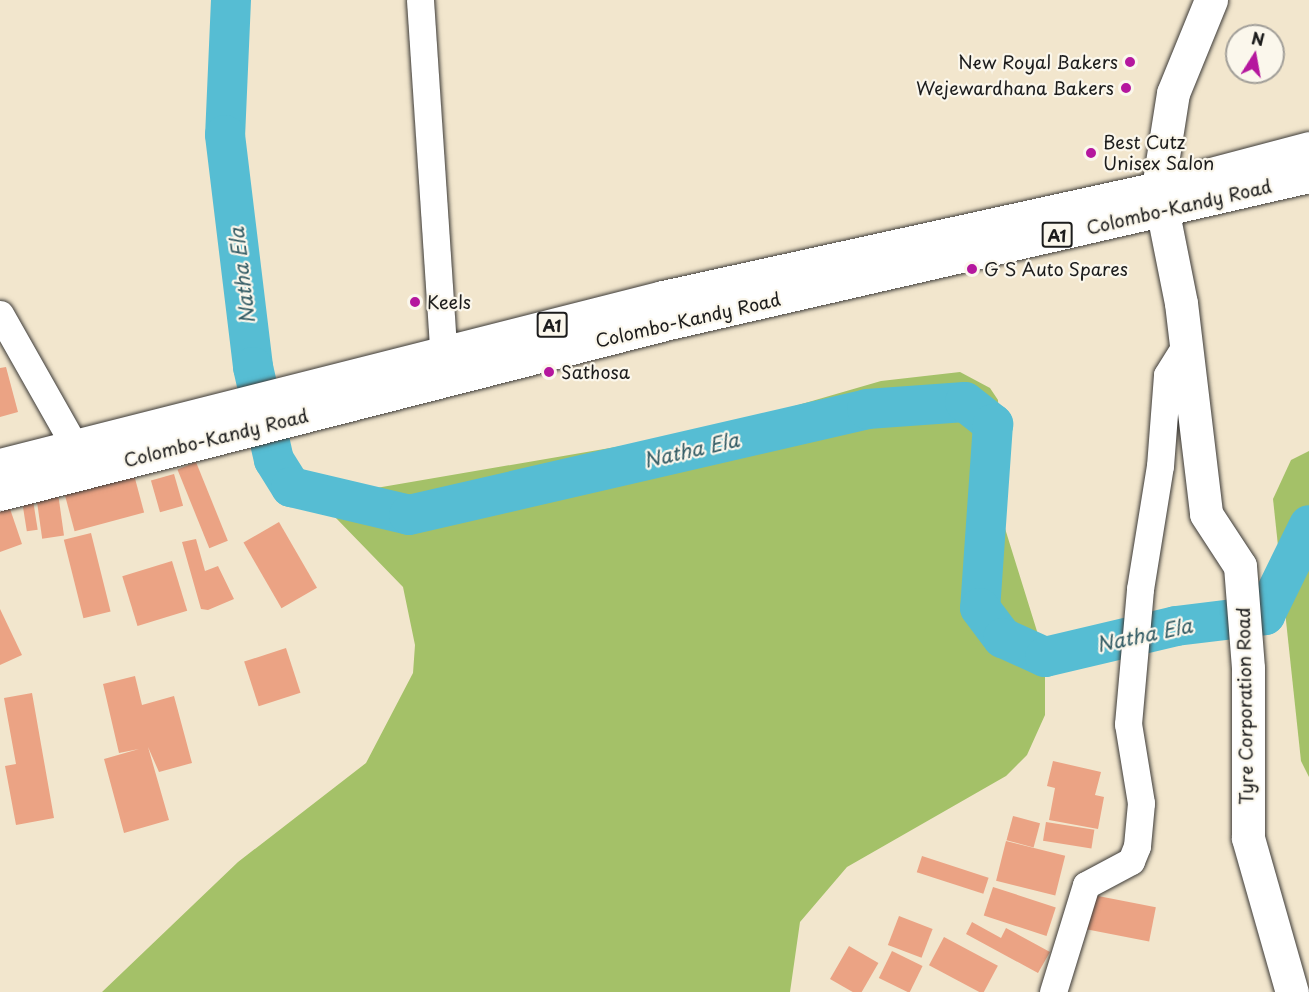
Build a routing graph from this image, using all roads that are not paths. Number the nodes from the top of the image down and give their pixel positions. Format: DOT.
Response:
graph roads {
  1 [pos="420,0"];
  2 [pos="1211,0"];
  3 [pos="1309,148"];
  4 [pos="1309,176"];
  5 [pos="1161,200"];
  6 [pos="0,314"];
  7 [pos="1187,343"];
  8 [pos="444,365"];
  9 [pos="81,457"];
  10 [pos="0,465"];
  11 [pos="0,494"];
  12 [pos="1053,992"];
  13 [pos="1292,992"];
  1 -- 8 [label="street"];
  2 -- 5 [label="main road, Tyre Corporation Road"];
  3 -- 5 [label="main road, Colombo-Kandy Road / A1"];
  4 -- 5 [label="main road, Colombo-Kandy Road / A1"];
  5 -- 7 [label="main road, Tyre Corporation Road"];
  5 -- 8 [label="main road, Colombo-Kandy Road / A1"];
  6 -- 9 [label="street"];
  7 -- 12 [label="street"];
  7 -- 13 [label="main road, Tyre Corporation Road"];
  8 -- 9 [label="main road, Colombo-Kandy Road / A1"];
  9 -- 10 [label="main road, Colombo-Kandy Road / A1"];
  9 -- 11 [label="main road, Colombo-Kandy Road / A1"];
}
